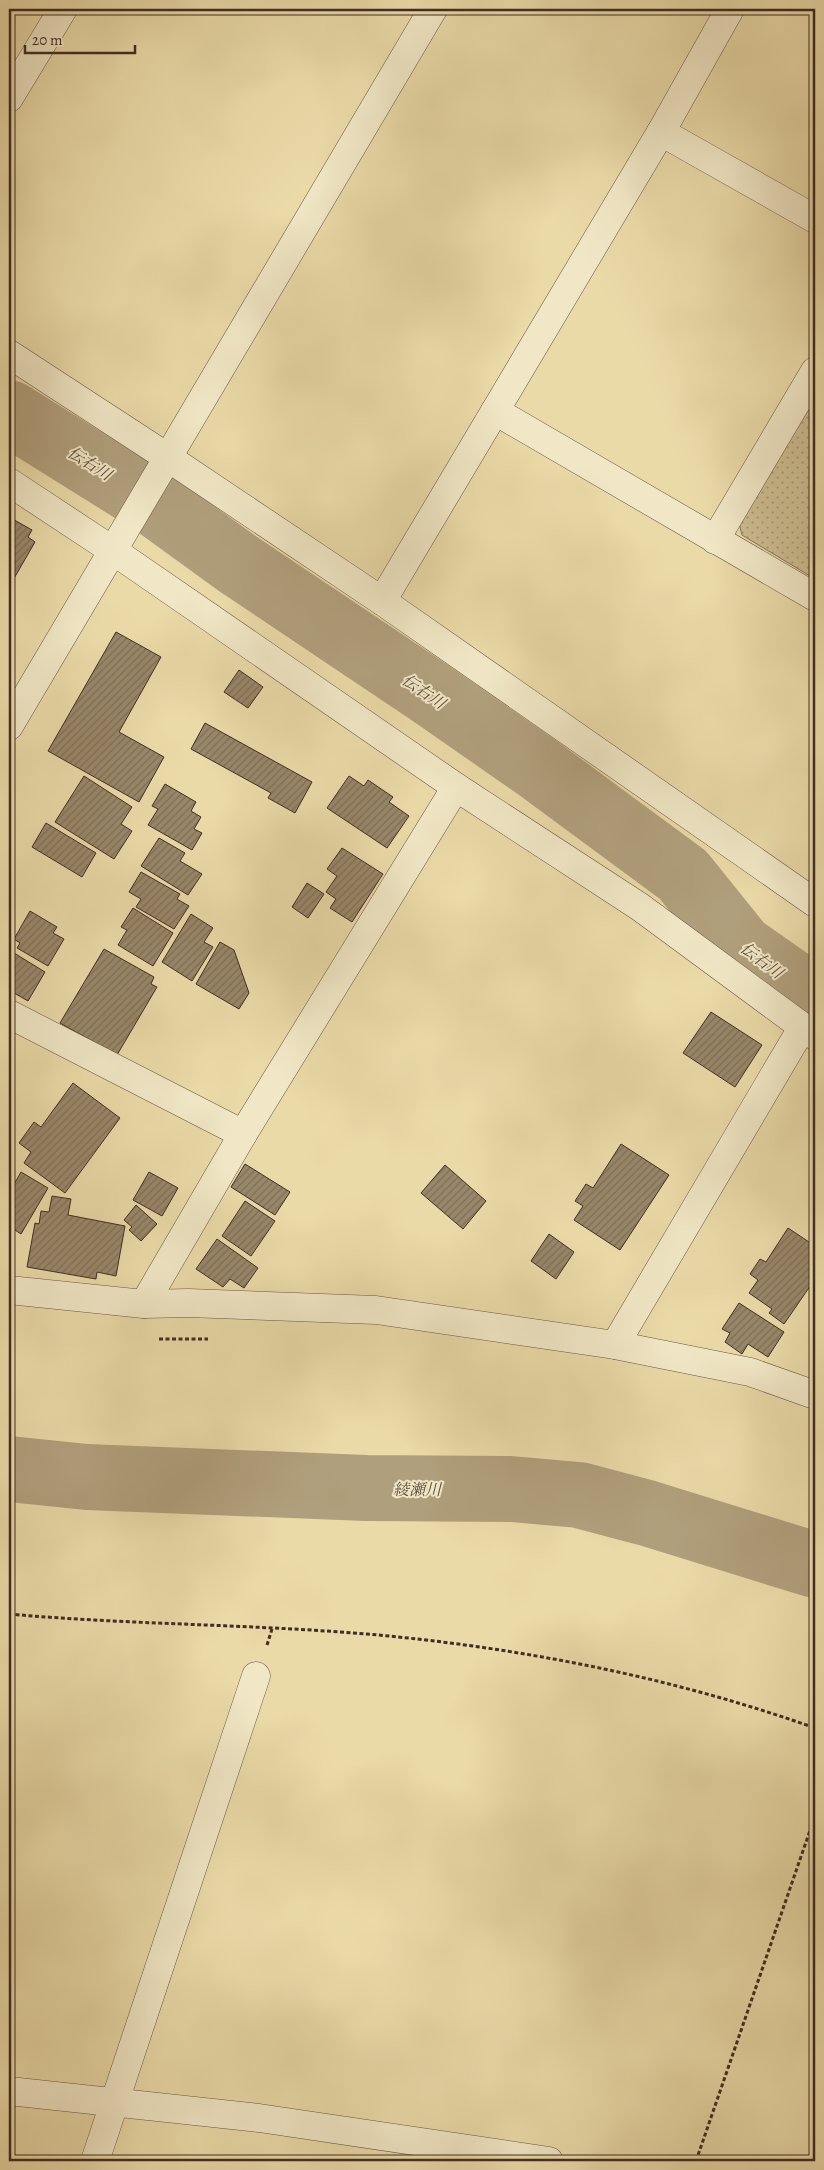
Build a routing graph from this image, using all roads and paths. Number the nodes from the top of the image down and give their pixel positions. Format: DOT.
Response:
graph roads {
  1 [pos="63,9"];
  2 [pos="433,9"];
  3 [pos="730,9"];
  4 [pos="9,98"];
  5 [pos="660,132"];
  6 [pos="815,219"];
  7 [pos="9,354"];
  8 [pos="815,371"];
  9 [pos="494,412"];
  10 [pos="163,465"];
  11 [pos="9,482"];
  12 [pos="118,538"];
  13 [pos="715,540"];
  14 [pos="815,598"];
  15 [pos="382,601"];
  16 [pos="9,726"];
  17 [pos="456,787"];
  18 [pos="815,903"];
  19 [pos="9,1014"];
  20 [pos="808,1032"];
  21 [pos="243,1134"];
  22 [pos="9,1290"];
  23 [pos="144,1304"];
  24 [pos="153,1339"];
  25 [pos="210,1339"];
  26 [pos="615,1345"];
  27 [pos="815,1395"];
  28 [pos="9,1614"];
  29 [pos="256,1676"];
  30 [pos="815,1728"];
  31 [pos="815,1816"];
  32 [pos="9,2091"];
  33 [pos="114,2104"];
  34 [pos="95,2161"];
  35 [pos="549,2161"];
  36 [pos="696,2161"];
  1 -- 4 [label="street"];
  2 -- 10 [label="street"];
  3 -- 5 [label="street"];
  5 -- 6 [label="street"];
  5 -- 9 [label="street"];
  7 -- 10 [label="street"];
  8 -- 13 [label="street"];
  9 -- 13 [label="street"];
  9 -- 15 [label="street"];
  10 -- 12 [label="street"];
  10 -- 15 [label="street"];
  11 -- 12 [label="street"];
  12 -- 16 [label="street"];
  12 -- 17 [label="street"];
  13 -- 14 [label="street"];
  15 -- 18 [label="street"];
  17 -- 20 [label="street"];
  17 -- 21 [label="street"];
  19 -- 21 [label="street"];
  20 -- 26 [label="street"];
  21 -- 23 [label="street"];
  22 -- 23 [label="street"];
  23 -- 26 [label="street"];
  24 -- 25 [label="path"];
  26 -- 27 [label="street"];
  28 -- 30 [label="path"];
  29 -- 33 [label="street"];
  31 -- 36 [label="path"];
  32 -- 33 [label="street"];
  33 -- 34 [label="street"];
  33 -- 35 [label="street"];
}
